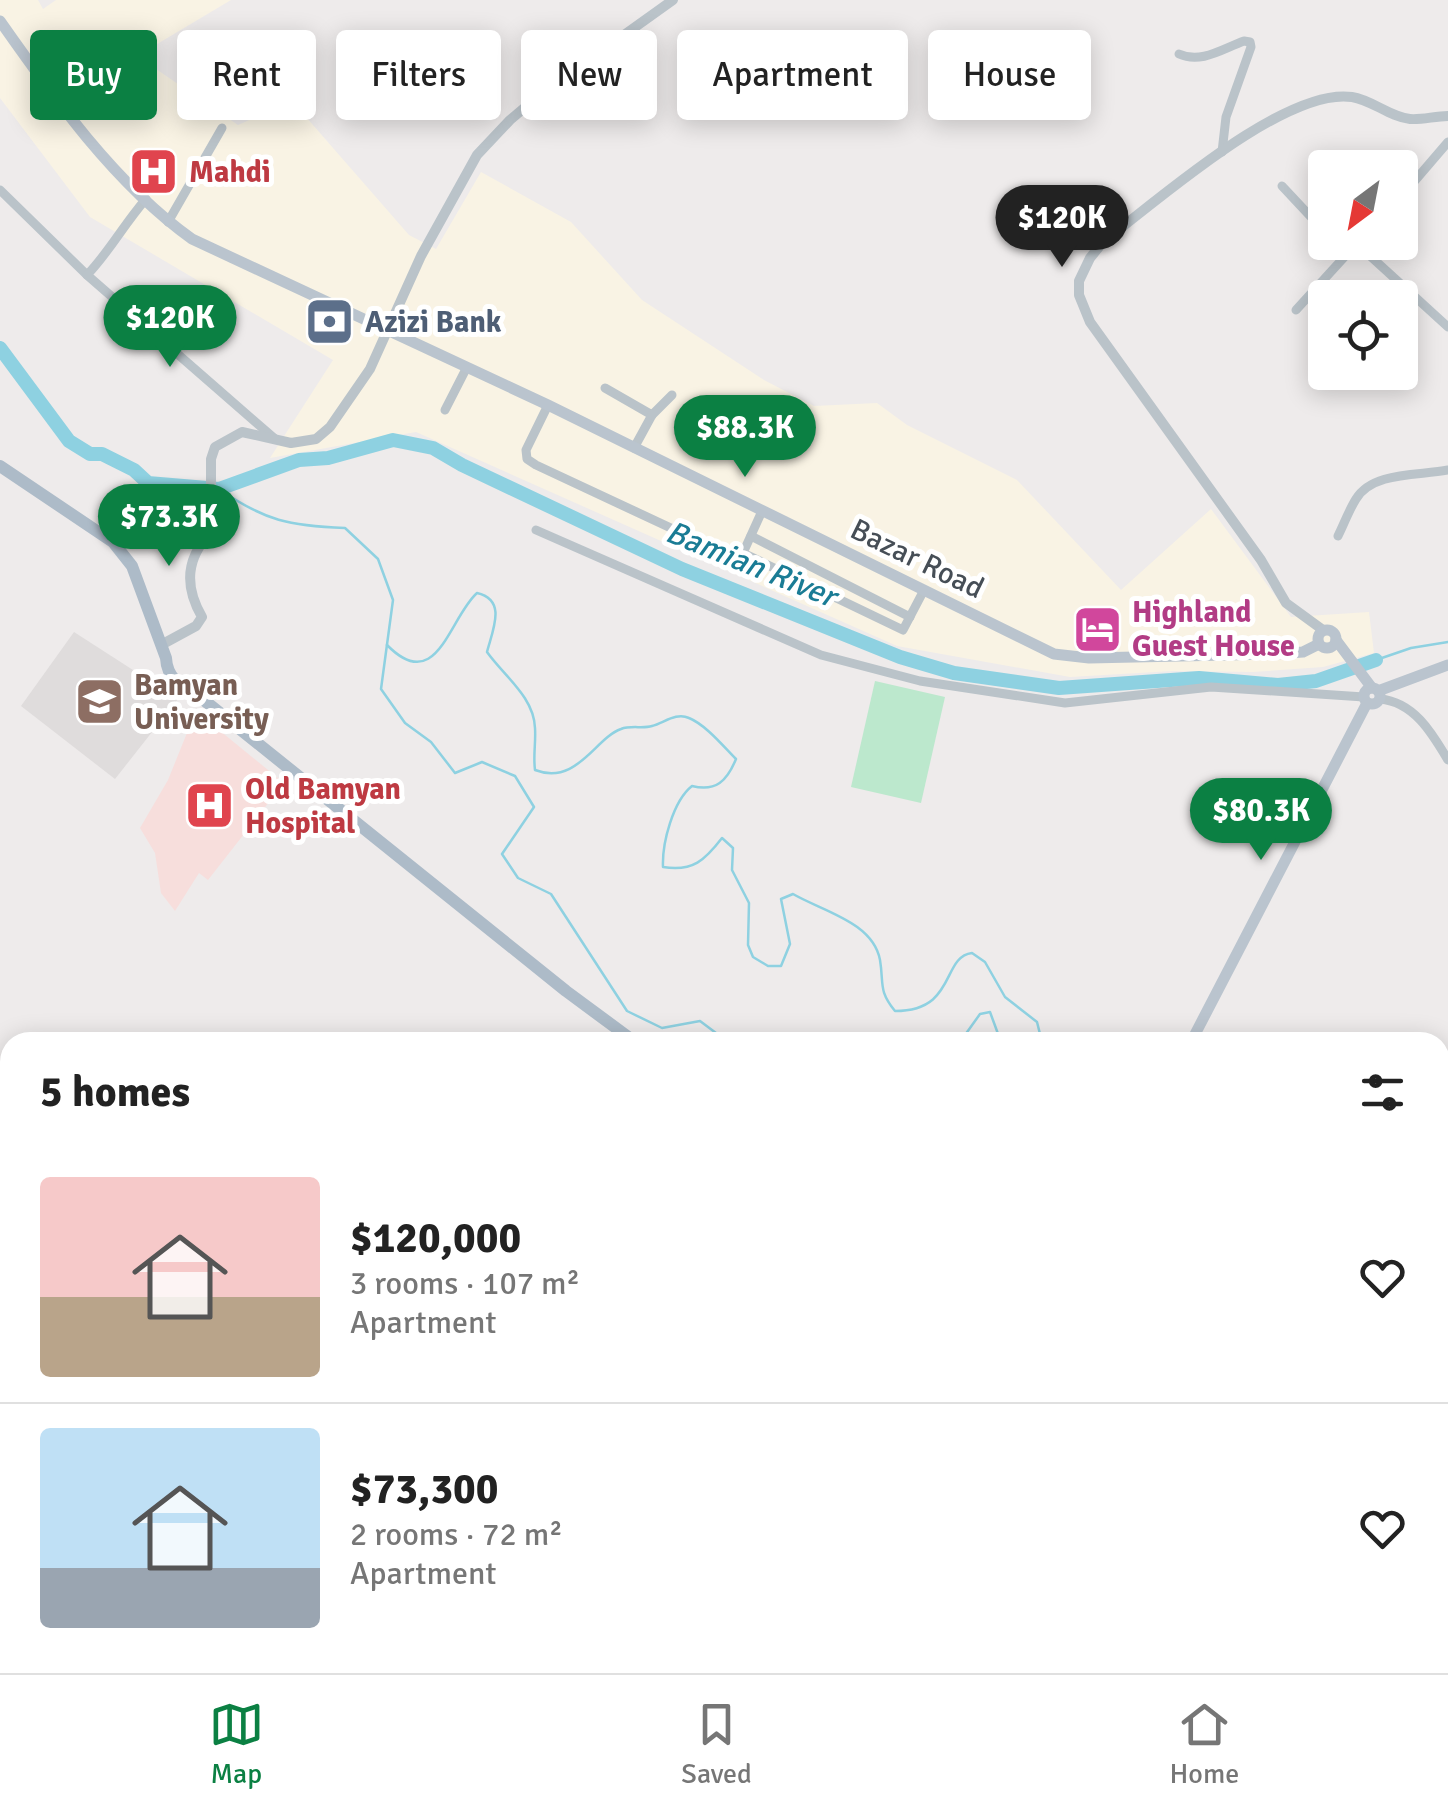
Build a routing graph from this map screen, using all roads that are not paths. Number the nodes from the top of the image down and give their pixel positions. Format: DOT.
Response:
graph roads {
  1 [pos="673,0"];
  2 [pos="0,21"];
  3 [pos="1179,54"];
  4 [pos="1448,116"];
  5 [pos="222,128"];
  6 [pos="1448,142"];
  7 [pos="1222,152"];
  8 [pos="1418,177"];
  9 [pos="1282,186"];
  10 [pos="0,190"];
  11 [pos="146,199"];
  12 [pos="1308,214"];
  13 [pos="168,222"];
  14 [pos="1341,260"];
  15 [pos="1376,260"];
  16 [pos="87,274"];
  17 [pos="1296,310"];
  18 [pos="1448,327"];
  19 [pos="390,329"];
  20 [pos="467,367"];
  21 [pos="605,388"];
  22 [pos="672,395"];
  23 [pos="548,405"];
  24 [pos="445,410"];
  25 [pos="652,415"];
  26 [pos="276,439"];
  27 [pos="634,448"];
  28 [pos="2,468"];
  29 [pos="1448,470"];
  30 [pos="762,512"];
  31 [pos="536,530"];
  32 [pos="750,536"];
  33 [pos="1338,536"];
  34 [pos="743,553"];
  35 [pos="924,590"];
  36 [pos="910,617"];
  37 [pos="1324,630"];
  38 [pos="1329,643"];
  39 [pos="162,646"];
  40 [pos="1448,666"];
  41 [pos="1369,691"];
  42 [pos="1448,760"];
  43 [pos="621,1032"];
  44 [pos="1196,1032"];
  1 -- 19 [label="street"];
  2 -- 11 [label="main road, Bazar Road"];
  3 -- 7 [label="street"];
  4 -- 7 [label="street"];
  5 -- 13 [label="street"];
  6 -- 8 [label="street"];
  7 -- 37 [label="street"];
  9 -- 12 [label="street"];
  10 -- 16 [label="street"];
  11 -- 13 [label="main road, Bazar Road"];
  11 -- 16 [label="street"];
  13 -- 19 [label="main road, Bazar Road"];
  14 -- 17 [label="street"];
  15 -- 18 [label="street"];
  16 -- 26 [label="street"];
  19 -- 20 [label="main road, Bazar Road"];
  19 -- 26 [label="street"];
  20 -- 23 [label="main road, Bazar Road"];
  20 -- 24 [label="street"];
  21 -- 25 [label="street"];
  22 -- 25 [label="street"];
  23 -- 27 [label="main road, Bazar Road"];
  23 -- 34 [label="street"];
  25 -- 27 [label="street"];
  26 -- 39 [label="street"];
  27 -- 30 [label="main road, Bazar Road"];
  28 -- 39 [label="main road"];
  29 -- 33 [label="street"];
  30 -- 32 [label="street"];
  30 -- 35 [label="main road, Bazar Road"];
  31 -- 41 [label="street"];
  32 -- 34 [label="street"];
  32 -- 36 [label="street"];
  34 -- 36 [label="street"];
  35 -- 36 [label="street"];
  35 -- 38 [label="main road, Bazar Road"];
  37 -- 38 [label="main road"];
  38 -- 41 [label="main road"];
  39 -- 43 [label="main road"];
  40 -- 41 [label="main road"];
  41 -- 42 [label="street"];
  41 -- 44 [label="main road"];
}
